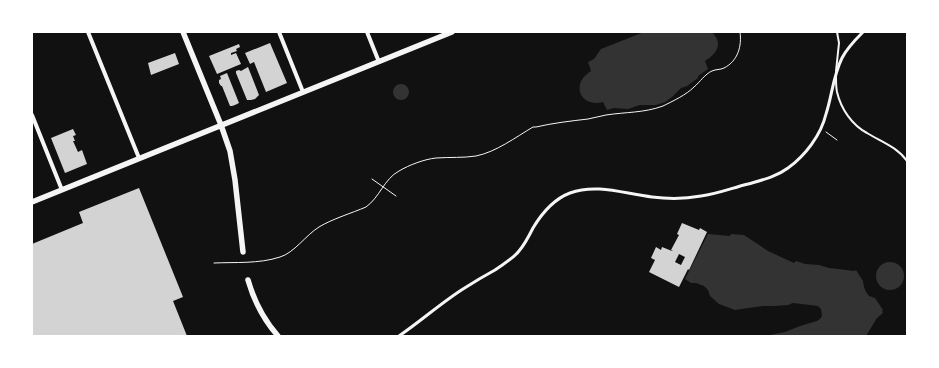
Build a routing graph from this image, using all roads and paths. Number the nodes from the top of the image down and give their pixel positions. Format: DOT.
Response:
graph roads {
  1 [pos="88,32"];
  2 [pos="183,32"];
  3 [pos="279,32"];
  4 [pos="366,32"];
  5 [pos="452,32"];
  6 [pos="740,32"];
  7 [pos="837,32"];
  8 [pos="863,32"];
  9 [pos="378,62"];
  10 [pos="836,75"];
  11 [pos="303,92"];
  12 [pos="32,115"];
  13 [pos="221,125"];
  14 [pos="826,132"];
  15 [pos="837,140"];
  16 [pos="139,158"];
  17 [pos="907,161"];
  18 [pos="372,179"];
  19 [pos="62,190"];
  20 [pos="396,196"];
  21 [pos="32,202"];
  22 [pos="243,252"];
  23 [pos="214,262"];
  24 [pos="248,280"];
  25 [pos="278,336"];
  26 [pos="399,336"];
  1 -- 16 [label="street"];
  2 -- 13 [label="main road"];
  3 -- 11 [label="street"];
  4 -- 9 [label="street"];
  5 -- 9 [label="main road"];
  6 -- 23 [label="path"];
  7 -- 10 [label="lane"];
  8 -- 10 [label="street"];
  9 -- 11 [label="main road"];
  10 -- 17 [label="lane"];
  10 -- 26 [label="street"];
  11 -- 13 [label="main road"];
  12 -- 19 [label="street"];
  13 -- 16 [label="main road"];
  13 -- 22 [label="main road"];
  14 -- 15 [label="path"];
  16 -- 19 [label="main road"];
  18 -- 20 [label="path"];
  19 -- 21 [label="main road"];
  24 -- 25 [label="main road"];
}
